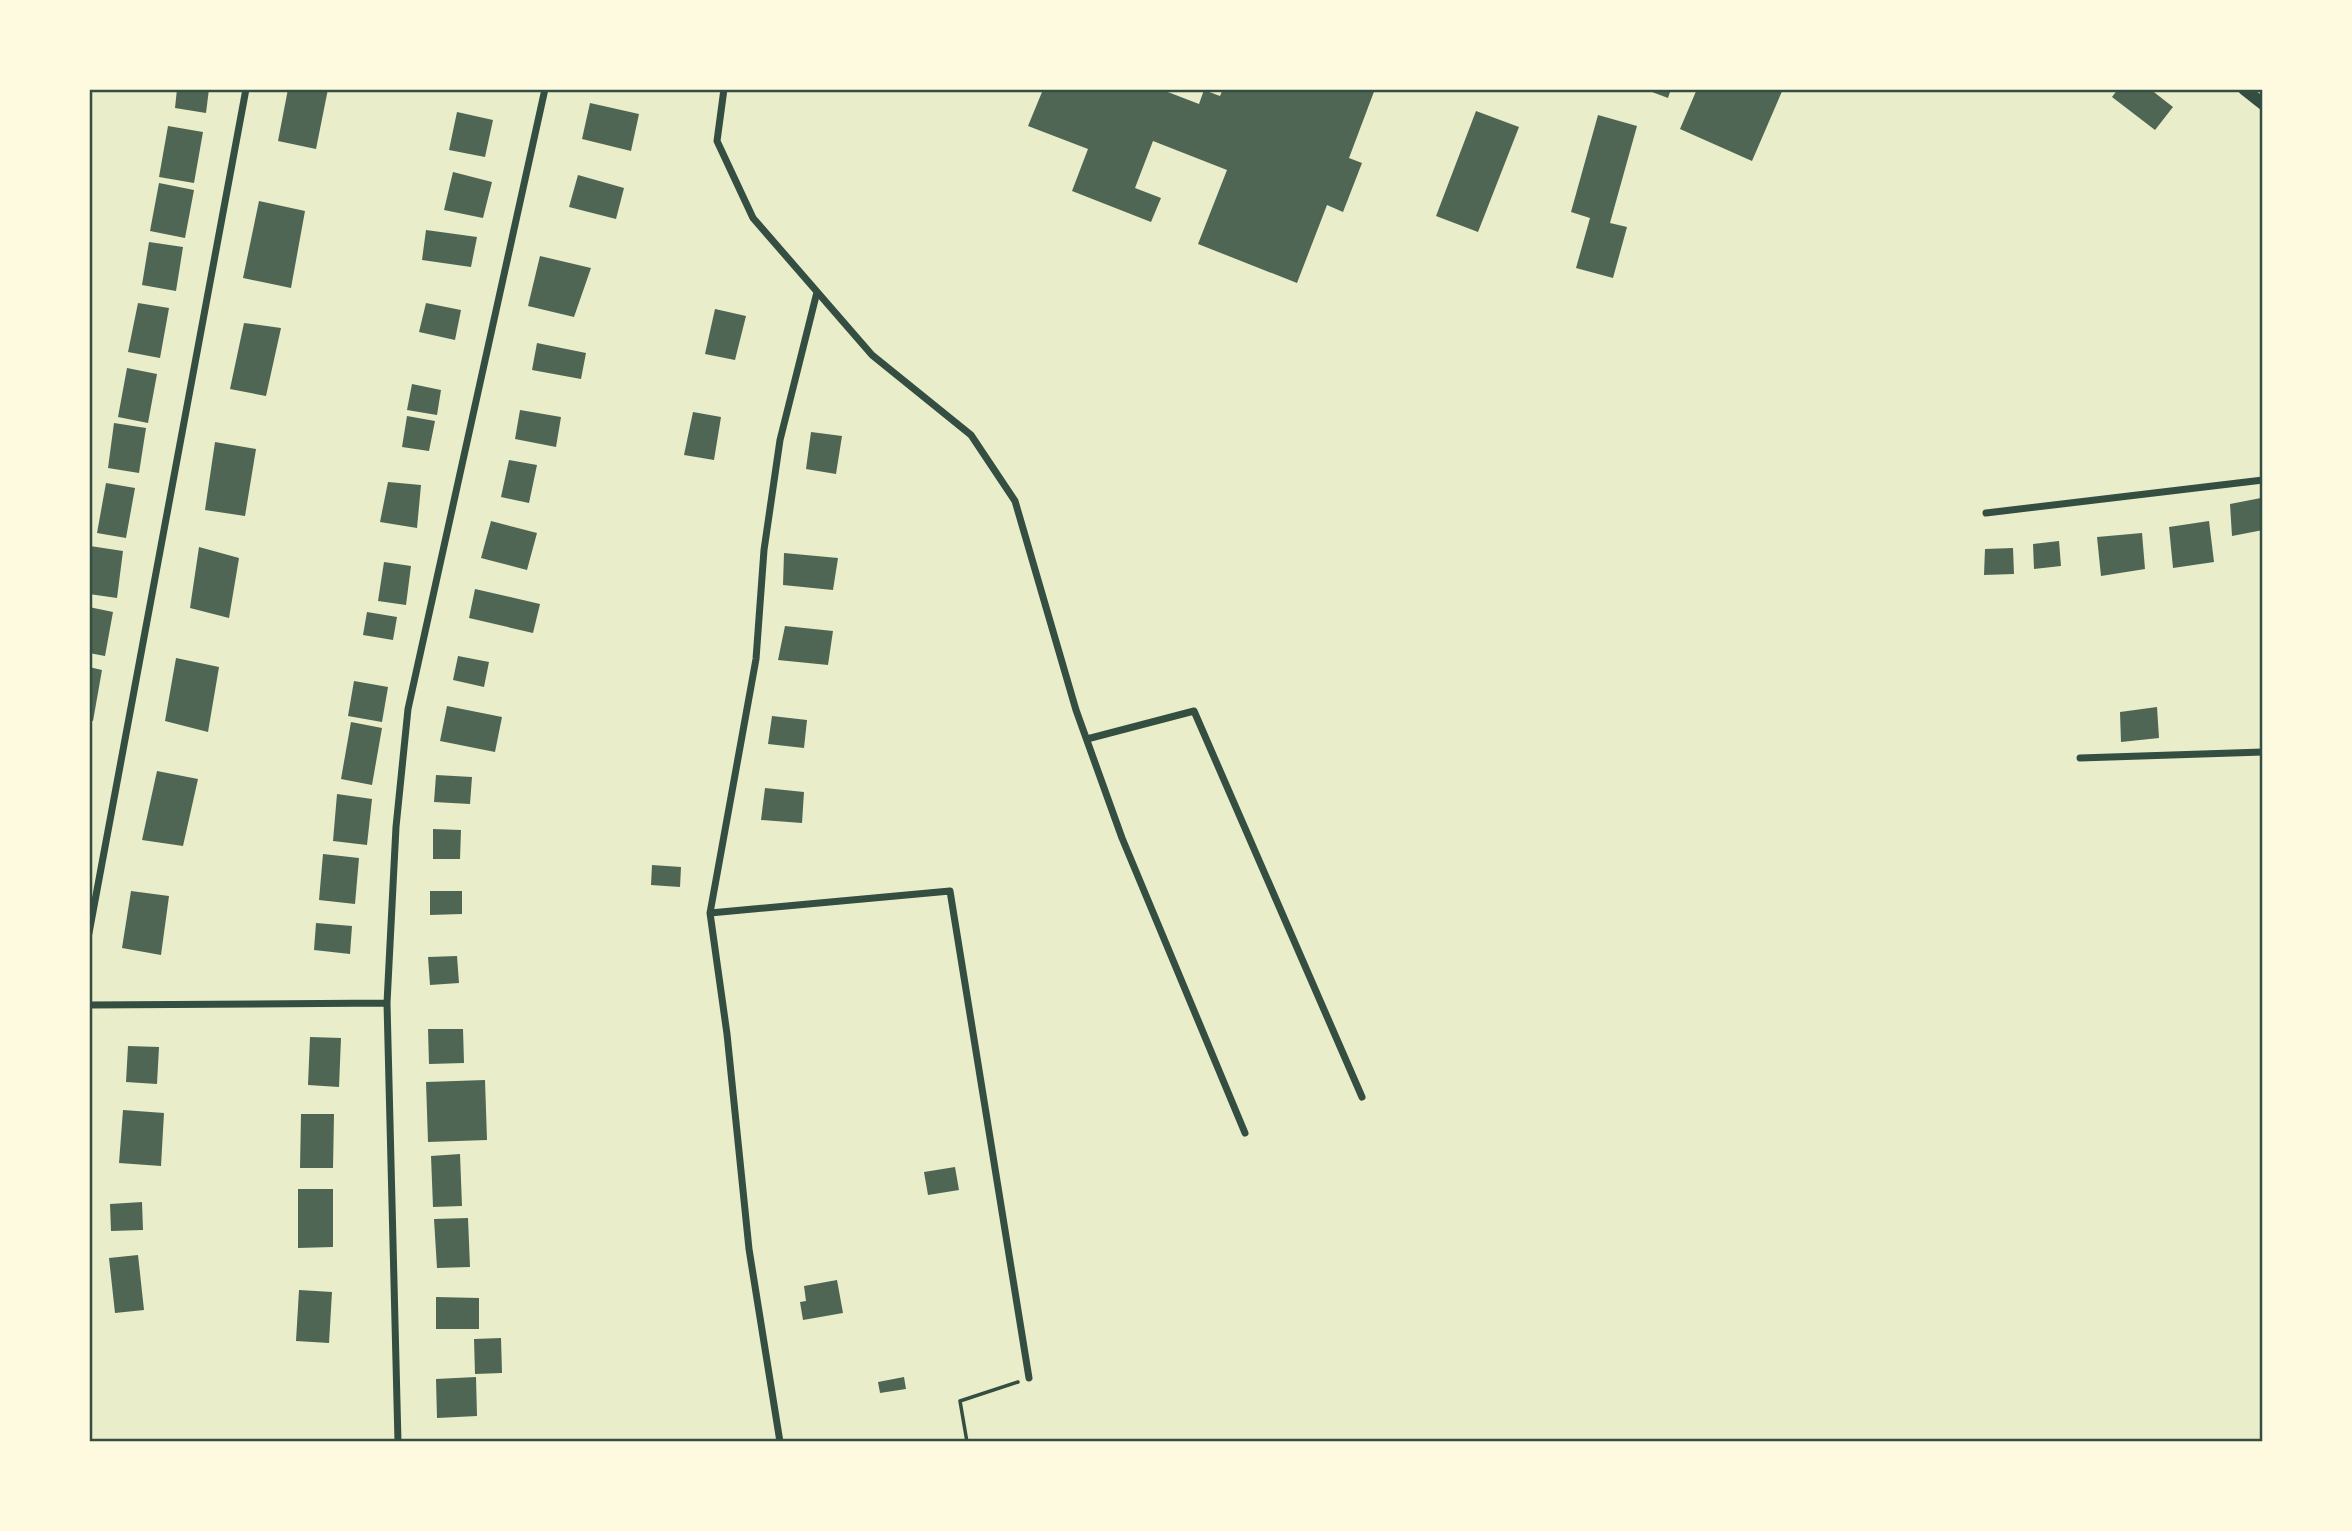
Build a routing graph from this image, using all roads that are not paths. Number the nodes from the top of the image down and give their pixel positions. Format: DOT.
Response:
graph roads {
  1 [pos="246,89"];
  2 [pos="545,89"];
  3 [pos="724,89"];
  4 [pos="2244,89"];
  5 [pos="2263,104"];
  6 [pos="817,292"];
  7 [pos="2263,480"];
  8 [pos="1986,513"];
  9 [pos="1087,739"];
  10 [pos="2263,752"];
  11 [pos="2080,758"];
  12 [pos="710,913"];
  13 [pos="89,933"];
  14 [pos="387,1003"];
  15 [pos="89,1005"];
  16 [pos="1362,1097"];
  17 [pos="1245,1133"];
  18 [pos="1029,1378"];
  19 [pos="398,1442"];
  20 [pos="779,1442"];
  1 -- 13 [label="street"];
  2 -- 14 [label="street"];
  3 -- 6 [label="street"];
  4 -- 5 [label="street"];
  6 -- 9 [label="street"];
  6 -- 12 [label="street"];
  7 -- 8 [label="street"];
  9 -- 16 [label="street"];
  9 -- 17 [label="street"];
  10 -- 11 [label="street"];
  12 -- 18 [label="street"];
  12 -- 20 [label="street"];
  14 -- 15 [label="street"];
  14 -- 19 [label="street"];
}
